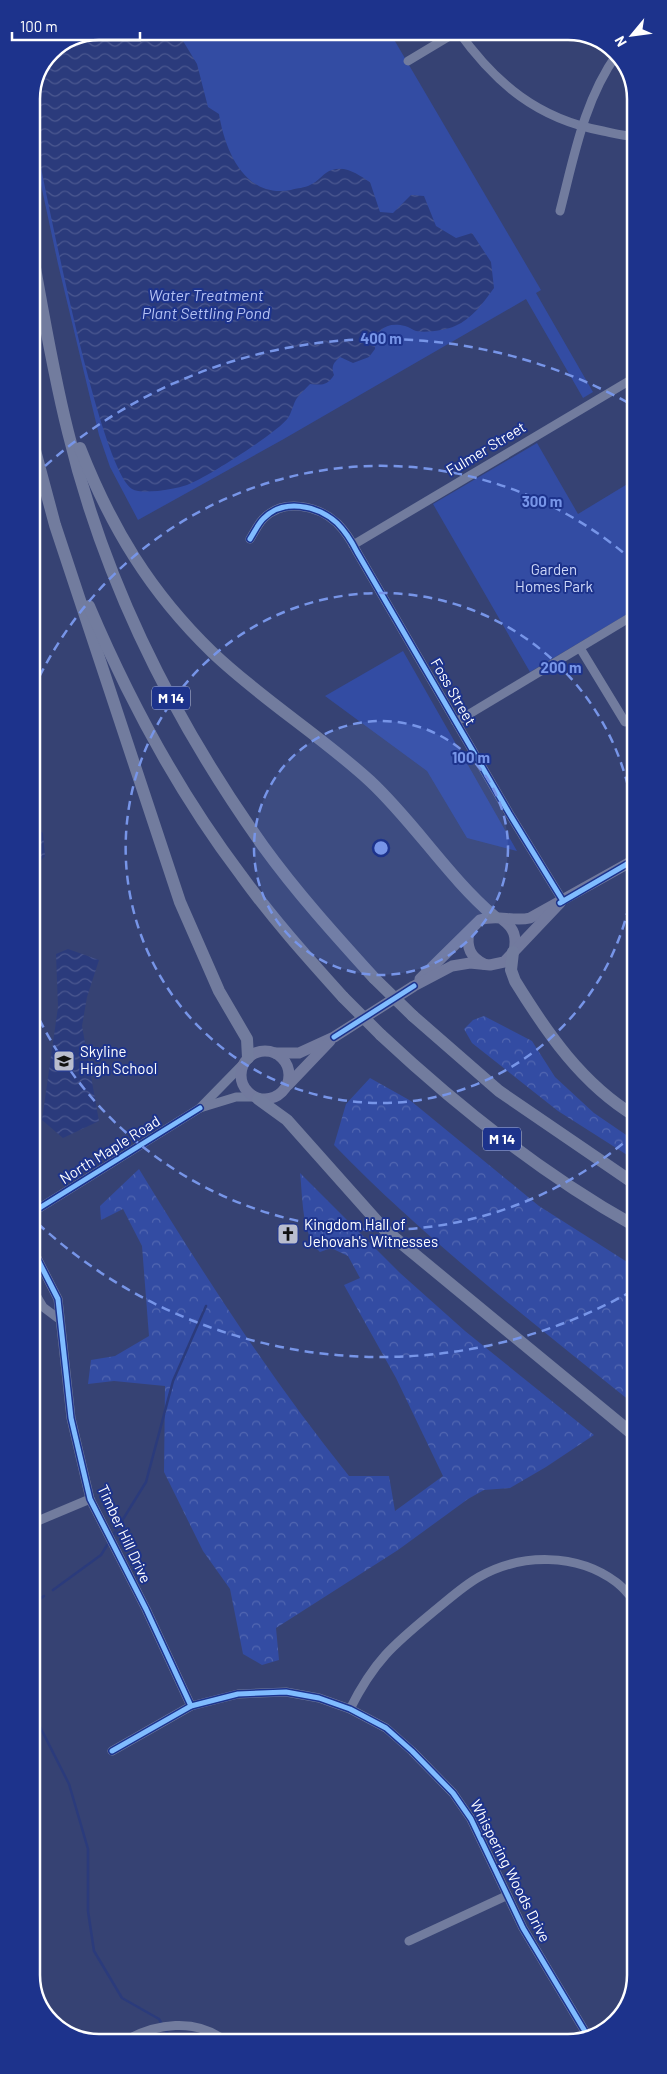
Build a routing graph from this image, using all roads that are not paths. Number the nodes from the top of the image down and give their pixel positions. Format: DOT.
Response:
graph roads {
  1 [pos="443,40"];
  2 [pos="464,40"];
  3 [pos="612,60"];
  4 [pos="408,61"];
  5 [pos="581,127"];
  6 [pos="627,135"];
  7 [pos="560,211"];
  8 [pos="40,293"];
  9 [pos="55,372"];
  10 [pos="627,382"];
  11 [pos="40,469"];
  12 [pos="55,525"];
  13 [pos="250,539"];
  14 [pos="353,545"];
  15 [pos="627,619"];
  16 [pos="580,648"];
  17 [pos="456,722"];
  18 [pos="625,722"];
  19 [pos="627,864"];
  20 [pos="562,902"];
  21 [pos="499,918"];
  22 [pos="469,932"];
  23 [pos="514,951"];
  24 [pos="484,964"];
  25 [pos="414,986"];
  26 [pos="334,1037"];
  27 [pos="275,1052"];
  28 [pos="247,1059"];
  29 [pos="287,1087"];
  30 [pos="256,1098"];
  31 [pos="200,1108"];
  32 [pos="627,1110"];
  33 [pos="627,1179"];
  34 [pos="40,1208"];
  35 [pos="627,1221"];
  36 [pos="40,1264"];
  37 [pos="40,1303"];
  38 [pos="60,1319"];
  39 [pos="627,1429"];
  40 [pos="90,1499"];
  41 [pos="40,1520"];
  42 [pos="627,1593"];
  43 [pos="191,1706"];
  44 [pos="350,1709"];
  45 [pos="112,1752"];
  46 [pos="506,1896"];
  47 [pos="409,1941"];
  48 [pos="585,2031"];
  49 [pos="140,2034"];
  50 [pos="211,2034"];
  1 -- 4 [label="street"];
  2 -- 5 [label="street"];
  3 -- 5 [label="street"];
  5 -- 6 [label="street"];
  5 -- 7 [label="street"];
  8 -- 9 [label="highway, M 14"];
  9 -- 21 [label="highway"];
  9 -- 33 [label="highway, M 14, bridge"];
  10 -- 14 [label="street, Fulmer Street"];
  11 -- 12 [label="highway, M 14"];
  12 -- 28 [label="highway"];
  12 -- 35 [label="highway, M 14, bridge"];
  13 -- 14 [label="street, Foss Street"];
  14 -- 17 [label="street, Foss Street"];
  15 -- 16 [label="street"];
  16 -- 17 [label="street"];
  16 -- 18 [label="street"];
  17 -- 20 [label="street, Foss Street"];
  19 -- 20 [label="main road"];
  20 -- 21 [label="main road"];
  20 -- 23 [label="main road"];
  21 -- 22 [label="main road"];
  21 -- 23 [label="main road"];
  22 -- 24 [label="main road"];
  22 -- 25 [label="main road"];
  23 -- 24 [label="main road"];
  23 -- 32 [label="highway"];
  24 -- 25 [label="main road"];
  25 -- 26 [label="main road"];
  26 -- 27 [label="main road"];
  26 -- 29 [label="main road"];
  27 -- 28 [label="main road"];
  27 -- 29 [label="main road"];
  28 -- 30 [label="main road"];
  28 -- 31 [label="street, North Maple Road"];
  29 -- 30 [label="main road"];
  30 -- 31 [label="street, North Maple Road"];
  30 -- 39 [label="highway"];
  31 -- 34 [label="street, North Maple Road"];
  36 -- 38 [label="street, Timber Hill Drive"];
  37 -- 38 [label="street"];
  38 -- 40 [label="street, Timber Hill Drive"];
  40 -- 41 [label="street"];
  40 -- 43 [label="street, Timber Hill Drive"];
  42 -- 44 [label="street"];
  43 -- 44 [label="street, Whispering Woods Drive"];
  43 -- 45 [label="street, Whispering Woods Drive"];
  44 -- 46 [label="street, Whispering Woods Drive"];
  46 -- 47 [label="street"];
  46 -- 48 [label="street, Whispering Woods Drive"];
  49 -- 50 [label="street"];
}
